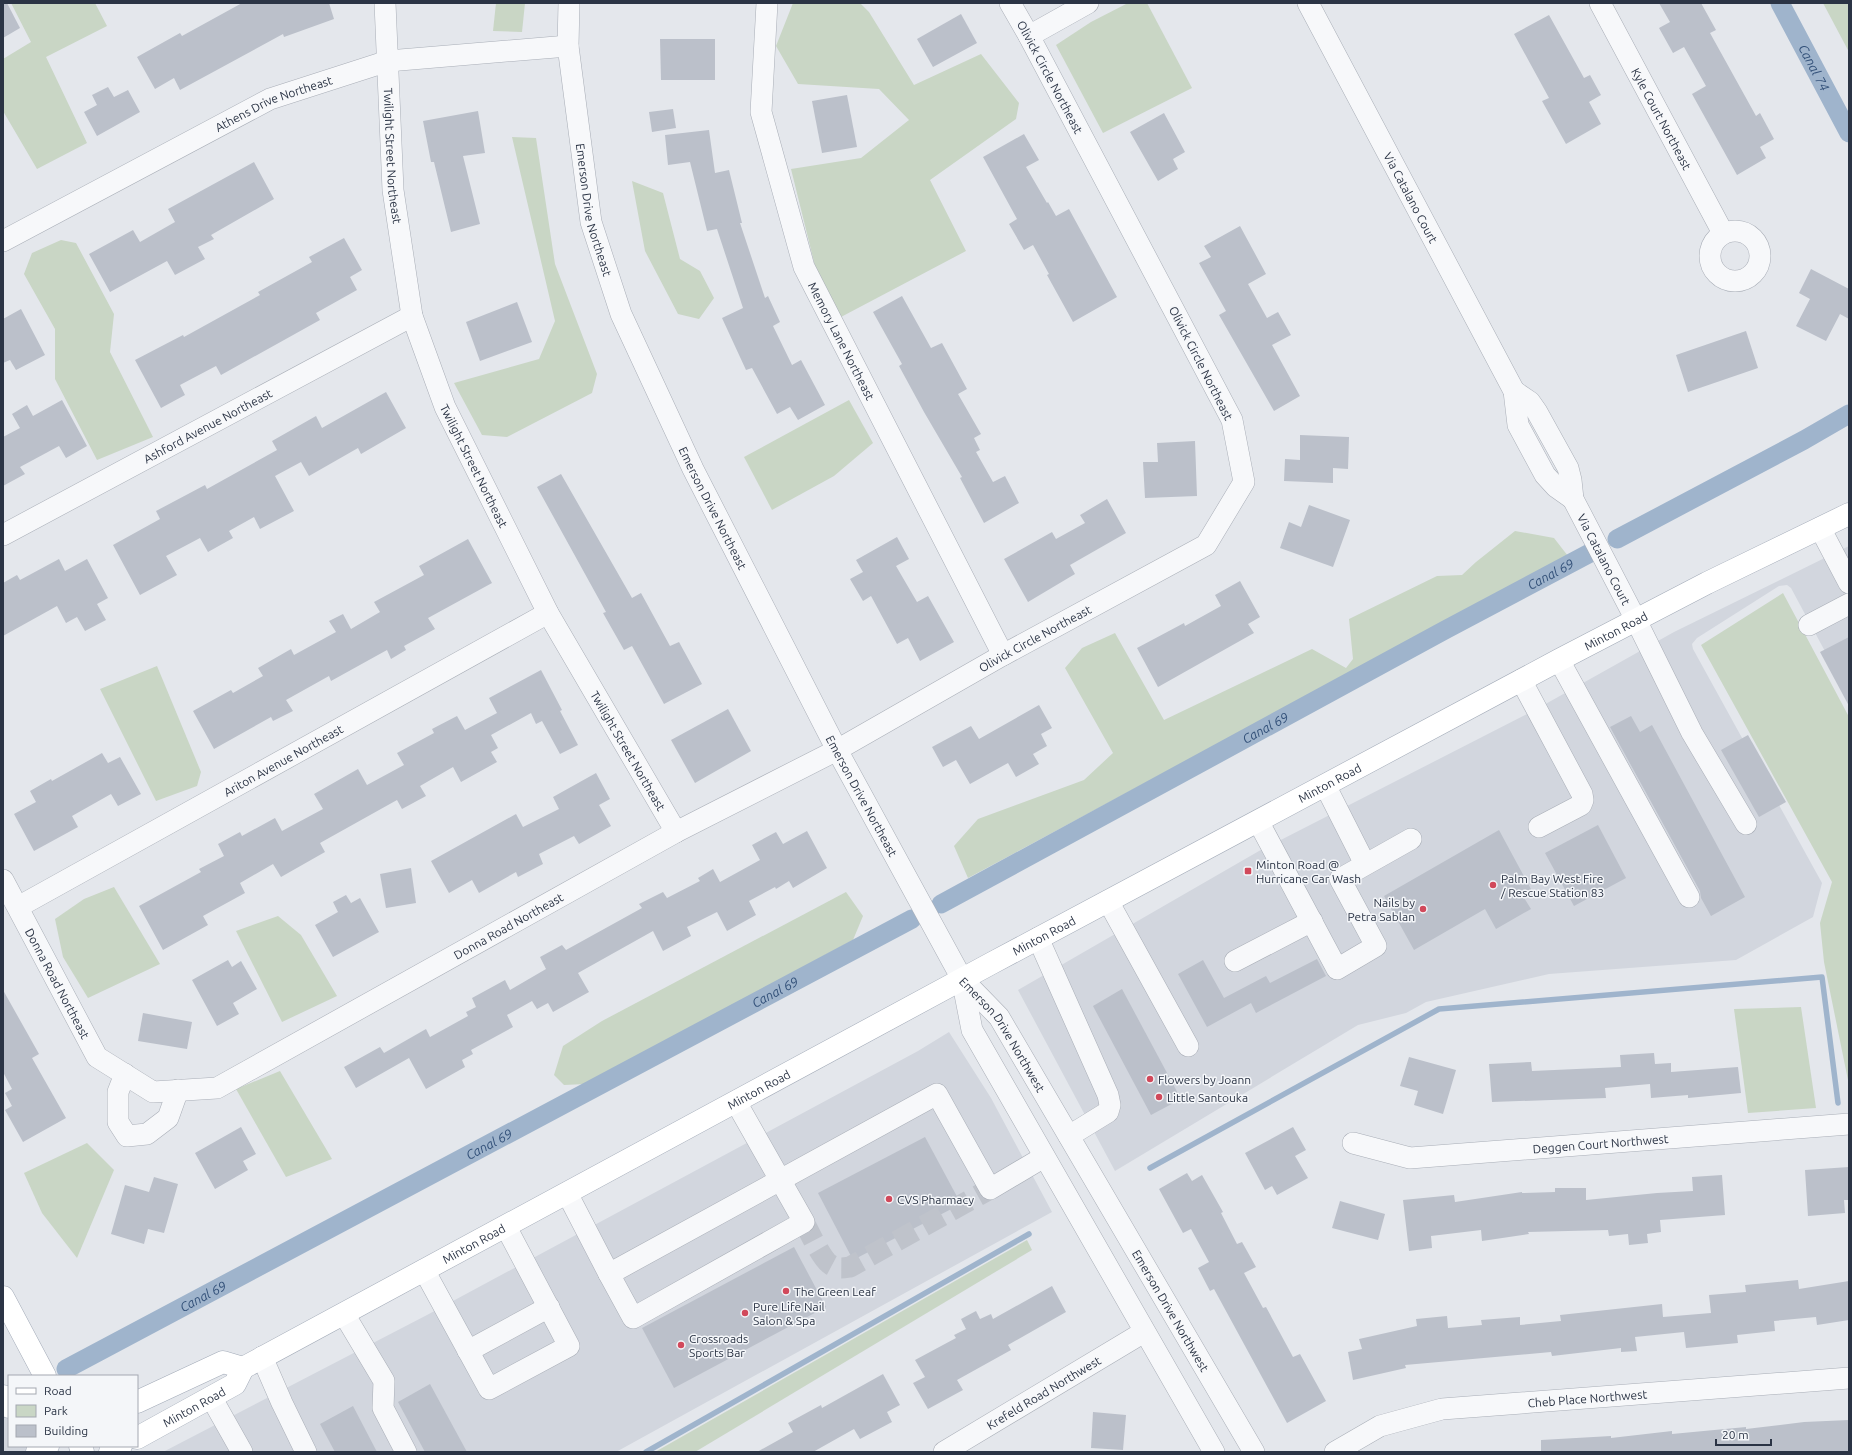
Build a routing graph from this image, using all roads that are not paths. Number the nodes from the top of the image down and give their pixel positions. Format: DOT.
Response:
graph roads {
  1 [pos="385,3"];
  2 [pos="569,3"];
  3 [pos="767,3"];
  4 [pos="1010,3"];
  5 [pos="1088,3"];
  6 [pos="1308,3"];
  7 [pos="1600,3"];
  8 [pos="1029,36"];
  9 [pos="568,46"];
  10 [pos="388,61"];
  11 [pos="1723,233"];
  12 [pos="3,241"];
  13 [pos="412,316"];
  14 [pos="1514,391"];
  15 [pos="1554,442"];
  16 [pos="1533,453"];
  17 [pos="1573,499"];
  18 [pos="1849,514"];
  19 [pos="1820,528"];
  20 [pos="3,535"];
  21 [pos="1849,583"];
  22 [pos="1849,604"];
  23 [pos="548,613"];
  24 [pos="1636,620"];
  25 [pos="1809,625"];
  26 [pos="1003,655"];
  27 [pos="1559,660"];
  28 [pos="1521,680"];
  29 [pos="837,750"];
  30 [pos="1325,785"];
  31 [pos="1258,821"];
  32 [pos="1746,824"];
  33 [pos="1539,827"];
  34 [pos="676,832"];
  35 [pos="1411,839"];
  36 [pos="1365,864"];
  37 [pos="3,880"];
  38 [pos="1689,897"];
  39 [pos="1108,901"];
  40 [pos="18,907"];
  41 [pos="1312,921"];
  42 [pos="1038,938"];
  43 [pos="1235,961"];
  44 [pos="962,979"];
  45 [pos="1188,1046"];
  46 [pos="125,1074"];
  47 [pos="178,1090"];
  48 [pos="736,1102"];
  49 [pos="1849,1124"];
  50 [pos="1069,1136"];
  51 [pos="1353,1143"];
  52 [pos="1044,1157"];
  53 [pos="780,1181"];
  54 [pos="567,1193"];
  55 [pos="506,1227"];
  56 [pos="424,1270"];
  57 [pos="609,1274"];
  58 [pos="3,1297"];
  59 [pos="549,1307"];
  60 [pos="344,1314"];
  61 [pos="1144,1332"];
  62 [pos="468,1351"];
  63 [pos="262,1357"];
  64 [pos="243,1368"];
  65 [pos="44,1375"];
  66 [pos="1849,1378"];
  67 [pos="3,1396"];
  68 [pos="211,1397"];
  69 [pos="138,1402"];
  70 [pos="8,1405"];
  71 [pos="138,1437"];
  72 [pos="46,1447"];
  73 [pos="120,1447"];
  74 [pos="37,1452"];
  75 [pos="110,1452"];
  76 [pos="242,1452"];
  77 [pos="306,1452"];
  78 [pos="406,1452"];
  79 [pos="944,1452"];
  80 [pos="1214,1452"];
  81 [pos="1254,1452"];
  82 [pos="1335,1452"];
  1 -- 10 [label="street, Twilight Street Northeast"];
  2 -- 9 [label="street, Emerson Drive Northeast"];
  3 -- 26 [label="street, Memory Lane Northeast"];
  4 -- 8 [label="street, Olivick Circle Northeast"];
  5 -- 8 [label="street"];
  6 -- 14 [label="street, Via Catalano Court"];
  7 -- 11 [label="street, Kyle Court Northeast"];
  8 -- 26 [label="street, Olivick Circle Northeast"];
  9 -- 10 [label="street, Athens Drive Northeast"];
  9 -- 29 [label="street, Emerson Drive Northeast"];
  10 -- 12 [label="street, Athens Drive Northeast"];
  10 -- 13 [label="street, Twilight Street Northeast"];
  13 -- 20 [label="street, Ashford Avenue Northeast"];
  13 -- 23 [label="street, Twilight Street Northeast"];
  14 -- 15 [label="street, Via Catalano Court"];
  14 -- 16 [label="street, Via Catalano Court"];
  15 -- 16 [label="street"];
  15 -- 17 [label="street, Via Catalano Court"];
  16 -- 17 [label="street, Via Catalano Court"];
  17 -- 24 [label="street, Via Catalano Court"];
  18 -- 19 [label="main road, Minton Road"];
  19 -- 21 [label="street"];
  19 -- 24 [label="main road, Minton Road"];
  22 -- 25 [label="street"];
  23 -- 34 [label="street, Twilight Street Northeast"];
  23 -- 40 [label="street, Ariton Avenue Northeast"];
  24 -- 27 [label="main road, Minton Road"];
  24 -- 32 [label="street, Via Catalano Court"];
  26 -- 29 [label="street, Olivick Circle Northeast"];
  27 -- 28 [label="main road, Minton Road"];
  27 -- 38 [label="street"];
  28 -- 30 [label="main road, Minton Road"];
  28 -- 33 [label="street"];
  29 -- 34 [label="street, Donna Road Northeast"];
  29 -- 44 [label="street, Emerson Drive Northeast"];
  30 -- 31 [label="main road, Minton Road"];
  30 -- 36 [label="street"];
  31 -- 39 [label="main road, Minton Road"];
  31 -- 41 [label="street"];
  34 -- 47 [label="street, Donna Road Northeast"];
  35 -- 36 [label="street"];
  36 -- 41 [label="street"];
  37 -- 40 [label="street, Donna Road Northeast"];
  39 -- 42 [label="main road, Minton Road"];
  39 -- 45 [label="street"];
  40 -- 46 [label="street, Donna Road Northeast"];
  41 -- 43 [label="street"];
  42 -- 44 [label="main road, Minton Road"];
  42 -- 50 [label="street"];
  44 -- 48 [label="main road, Minton Road"];
  44 -- 50 [label="street, Emerson Drive Northwest"];
  44 -- 52 [label="street, Emerson Drive Northwest"];
  46 -- 47 [label="street, Donna Road Northeast"];
  46 -- 47 [label="street"];
  48 -- 53 [label="street"];
  48 -- 54 [label="main road, Minton Road"];
  49 -- 51 [label="street, Deggen Court Northwest"];
  50 -- 81 [label="street, Emerson Drive Northwest"];
  52 -- 53 [label="street"];
  52 -- 61 [label="street, Emerson Drive Northwest"];
  53 -- 57 [label="street"];
  53 -- 57 [label="street"];
  54 -- 55 [label="main road, Minton Road"];
  54 -- 57 [label="street"];
  55 -- 56 [label="main road, Minton Road"];
  55 -- 59 [label="street"];
  56 -- 60 [label="main road, Minton Road"];
  56 -- 62 [label="street"];
  58 -- 65 [label="main road"];
  59 -- 62 [label="street"];
  59 -- 62 [label="street"];
  60 -- 63 [label="main road, Minton Road"];
  60 -- 78 [label="street"];
  61 -- 79 [label="street, Krefeld Road Northwest"];
  61 -- 80 [label="street, Emerson Drive Northwest"];
  63 -- 64 [label="main road, Minton Road"];
  63 -- 77 [label="street"];
  64 -- 68 [label="main road, Minton Road"];
  64 -- 69 [label="main road, Minton Road"];
  66 -- 82 [label="street, Cheb Place Northwest"];
  67 -- 70 [label="main road"];
  68 -- 71 [label="main road, Minton Road"];
  68 -- 76 [label="street"];
  72 -- 74 [label="main road"];
  73 -- 75 [label="main road"];
}
